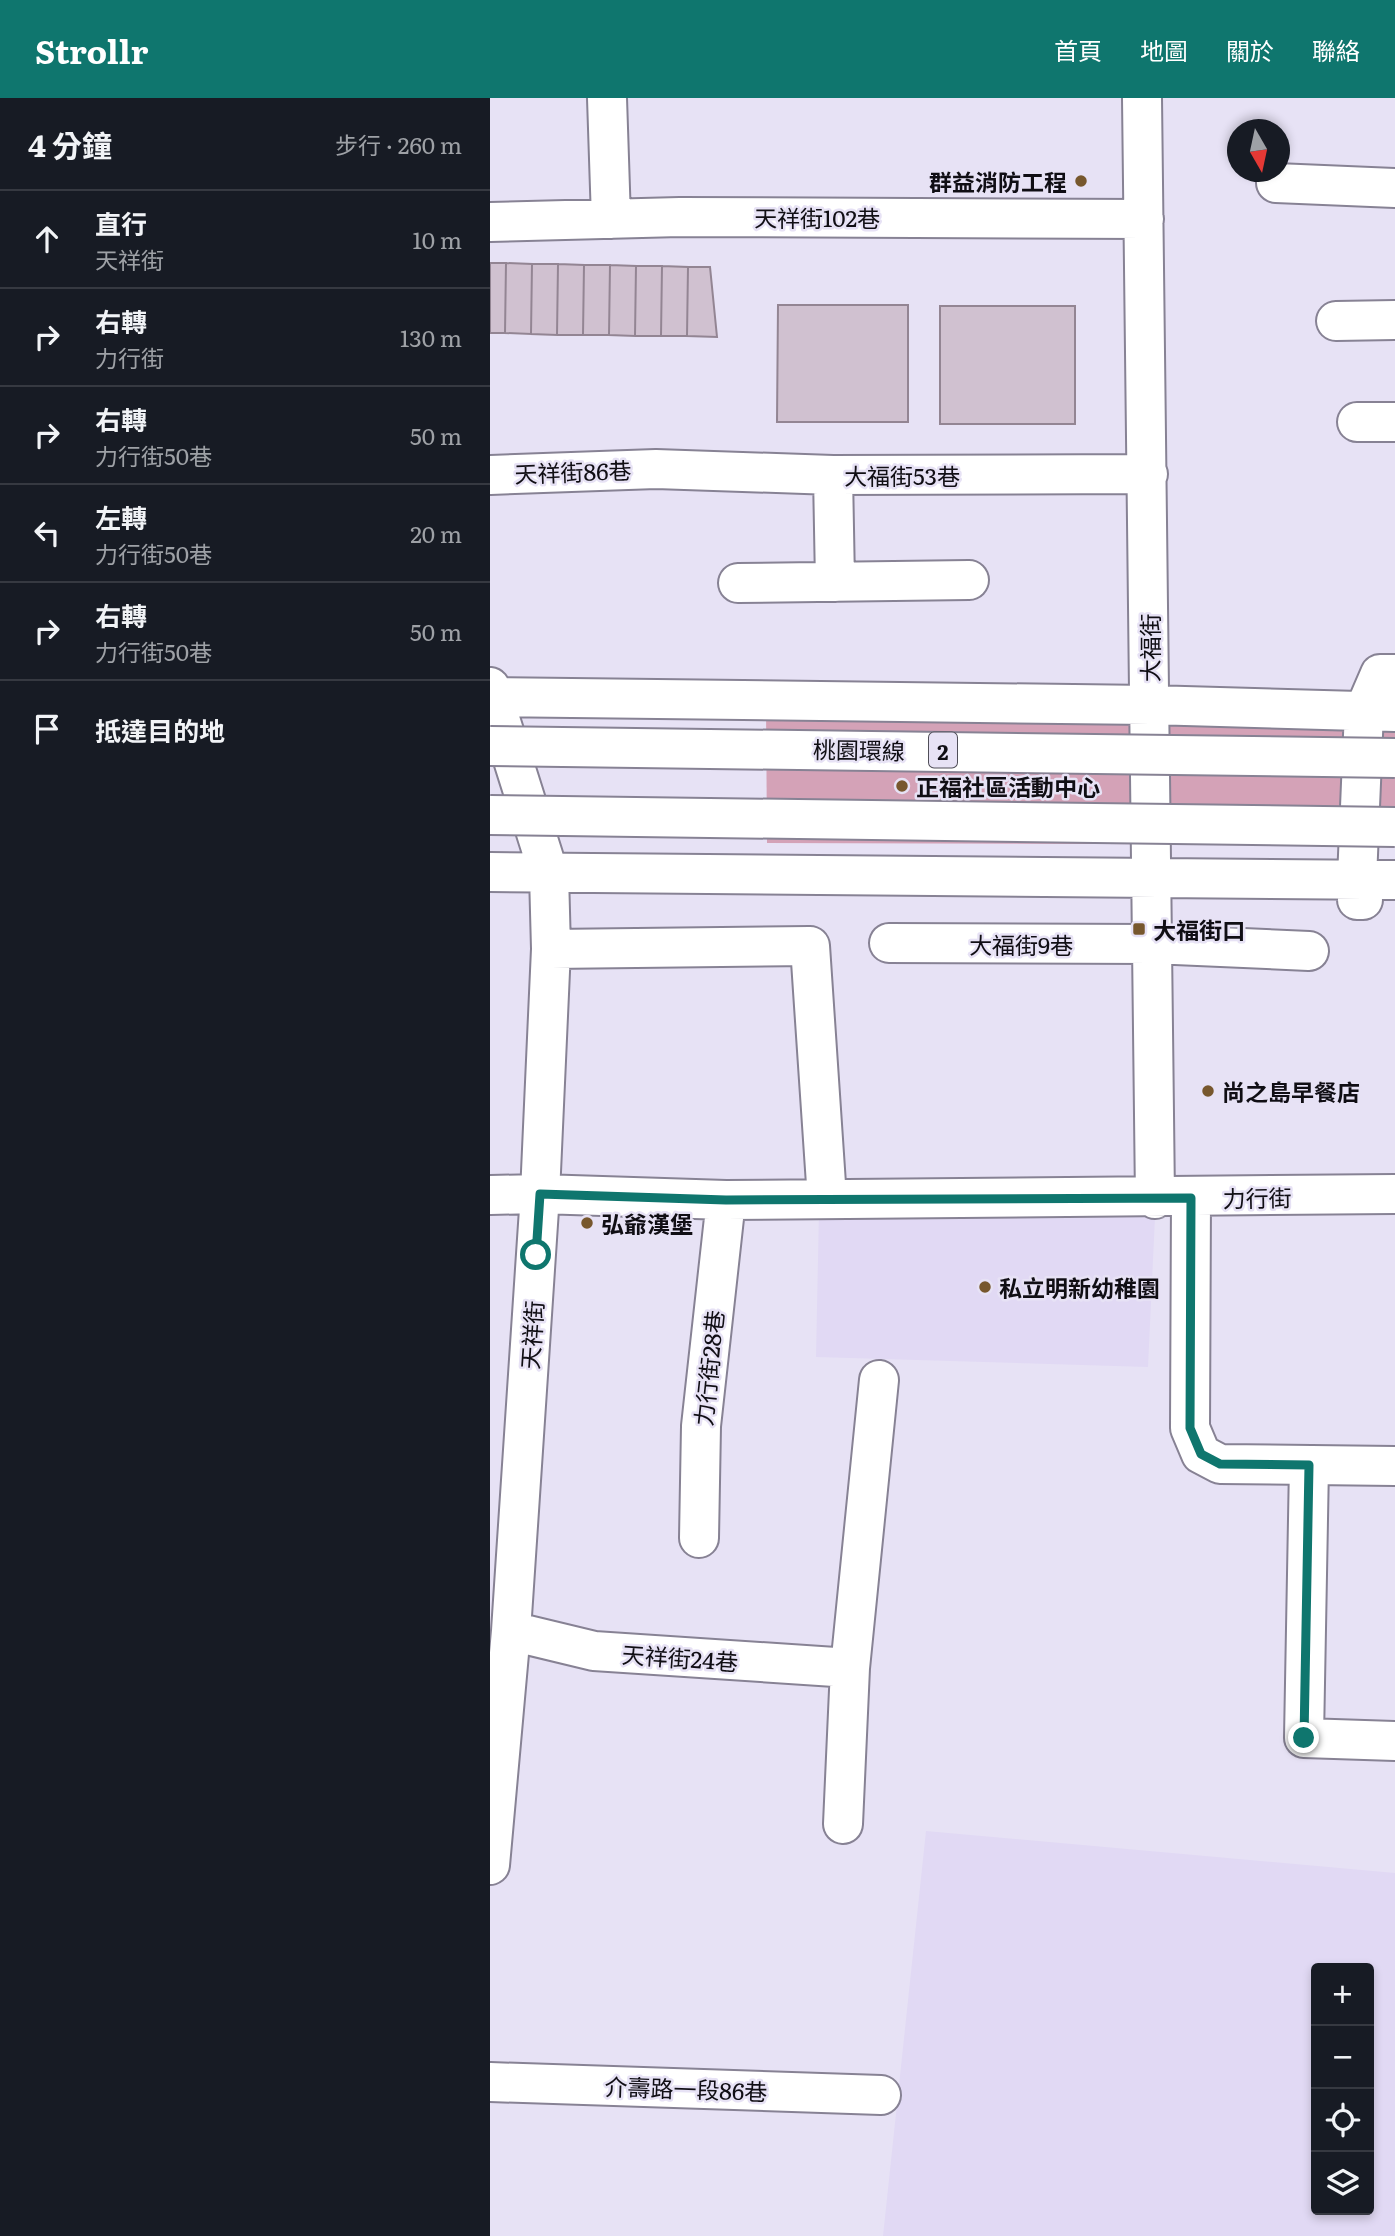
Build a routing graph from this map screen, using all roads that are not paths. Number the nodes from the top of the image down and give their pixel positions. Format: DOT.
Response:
graph roads {
  1 [pos="607,98"];
  2 [pos="1142,98"];
  3 [pos="1276,183"];
  4 [pos="1395,188"];
  5 [pos="611,219"];
  6 [pos="1144,219"];
  7 [pos="490,222"];
  8 [pos="1336,320"];
  9 [pos="1395,320"];
  10 [pos="1357,422"];
  11 [pos="1395,422"];
  12 [pos="656,468"];
  13 [pos="1148,474"];
  14 [pos="490,475"];
  15 [pos="833,475"];
  16 [pos="970,580"];
  17 [pos="835,582"];
  18 [pos="738,583"];
  19 [pos="1395,674"];
  20 [pos="491,693"];
  21 [pos="1150,705"];
  22 [pos="1380,712"];
  23 [pos="490,746"];
  24 [pos="1395,758"];
  25 [pos="490,815"];
  26 [pos="1395,827"];
  27 [pos="490,872"];
  28 [pos="549,874"];
  29 [pos="1152,876"];
  30 [pos="1357,879"];
  31 [pos="1395,880"];
  32 [pos="1395,900"];
  33 [pos="890,943"];
  34 [pos="1152,944"];
  35 [pos="551,949"];
  36 [pos="1309,951"];
  37 [pos="540,1194"];
  38 [pos="1395,1194"];
  39 [pos="490,1195"];
  40 [pos="1173,1198"];
  41 [pos="827,1199"];
  42 [pos="726,1200"];
  43 [pos="879,1380"];
  44 [pos="1309,1465"];
  45 [pos="1395,1466"];
  46 [pos="699,1538"];
  47 [pos="511,1631"];
  48 [pos="850,1668"];
  49 [pos="1395,1741"];
  50 [pos="844,1824"];
  51 [pos="490,1865"];
  52 [pos="490,2082"];
  53 [pos="881,2095"];
  1 -- 5 [label="main road"];
  2 -- 6 [label="main road, 大福街"];
  3 -- 4 [label="main road"];
  5 -- 6 [label="main road, 天祥街102巷"];
  5 -- 7 [label="main road, 天祥街102巷"];
  6 -- 13 [label="main road, 大福街"];
  8 -- 9 [label="main road"];
  10 -- 11 [label="main road"];
  12 -- 14 [label="main road, 天祥街86巷"];
  12 -- 15 [label="main road, 大福街53巷"];
  13 -- 15 [label="main road, 大福街53巷"];
  13 -- 21 [label="main road, 大福街"];
  15 -- 17 [label="main road"];
  16 -- 17 [label="main road"];
  17 -- 18 [label="main road"];
  19 -- 22 [label="main road"];
  20 -- 21 [label="main road"];
  20 -- 28 [label="main road, 天祥街"];
  21 -- 22 [label="main road"];
  21 -- 29 [label="main road, 大福街"];
  22 -- 30 [label="main road"];
  23 -- 24 [label="main road, 桃園環線 / 2, bridge"];
  25 -- 26 [label="main road, bridge"];
  27 -- 28 [label="main road"];
  28 -- 29 [label="main road"];
  28 -- 35 [label="main road, 天祥街"];
  29 -- 30 [label="main road"];
  29 -- 34 [label="main road, 大福街"];
  30 -- 31 [label="main road"];
  30 -- 32 [label="main road"];
  33 -- 34 [label="main road, 大福街9巷"];
  34 -- 36 [label="main road, 大福街9巷"];
  34 -- 40 [label="main road, 大福街"];
  35 -- 37 [label="main road, 天祥街"];
  35 -- 41 [label="main road"];
  37 -- 39 [label="main road, 力行街"];
  37 -- 42 [label="main road, 力行街"];
  37 -- 47 [label="main road, 天祥街"];
  38 -- 40 [label="main road, 力行街"];
  40 -- 41 [label="main road, 力行街"];
  40 -- 44 [label="main road, 大福街"];
  41 -- 42 [label="main road, 力行街"];
  42 -- 46 [label="main road, 力行街28巷"];
  43 -- 48 [label="main road"];
  44 -- 45 [label="main road, 大福街"];
  44 -- 49 [label="main road"];
  47 -- 48 [label="main road, 天祥街24巷"];
  47 -- 51 [label="main road, 天祥街"];
  48 -- 50 [label="main road"];
  52 -- 53 [label="main road, 介壽路一段86巷"];
}
